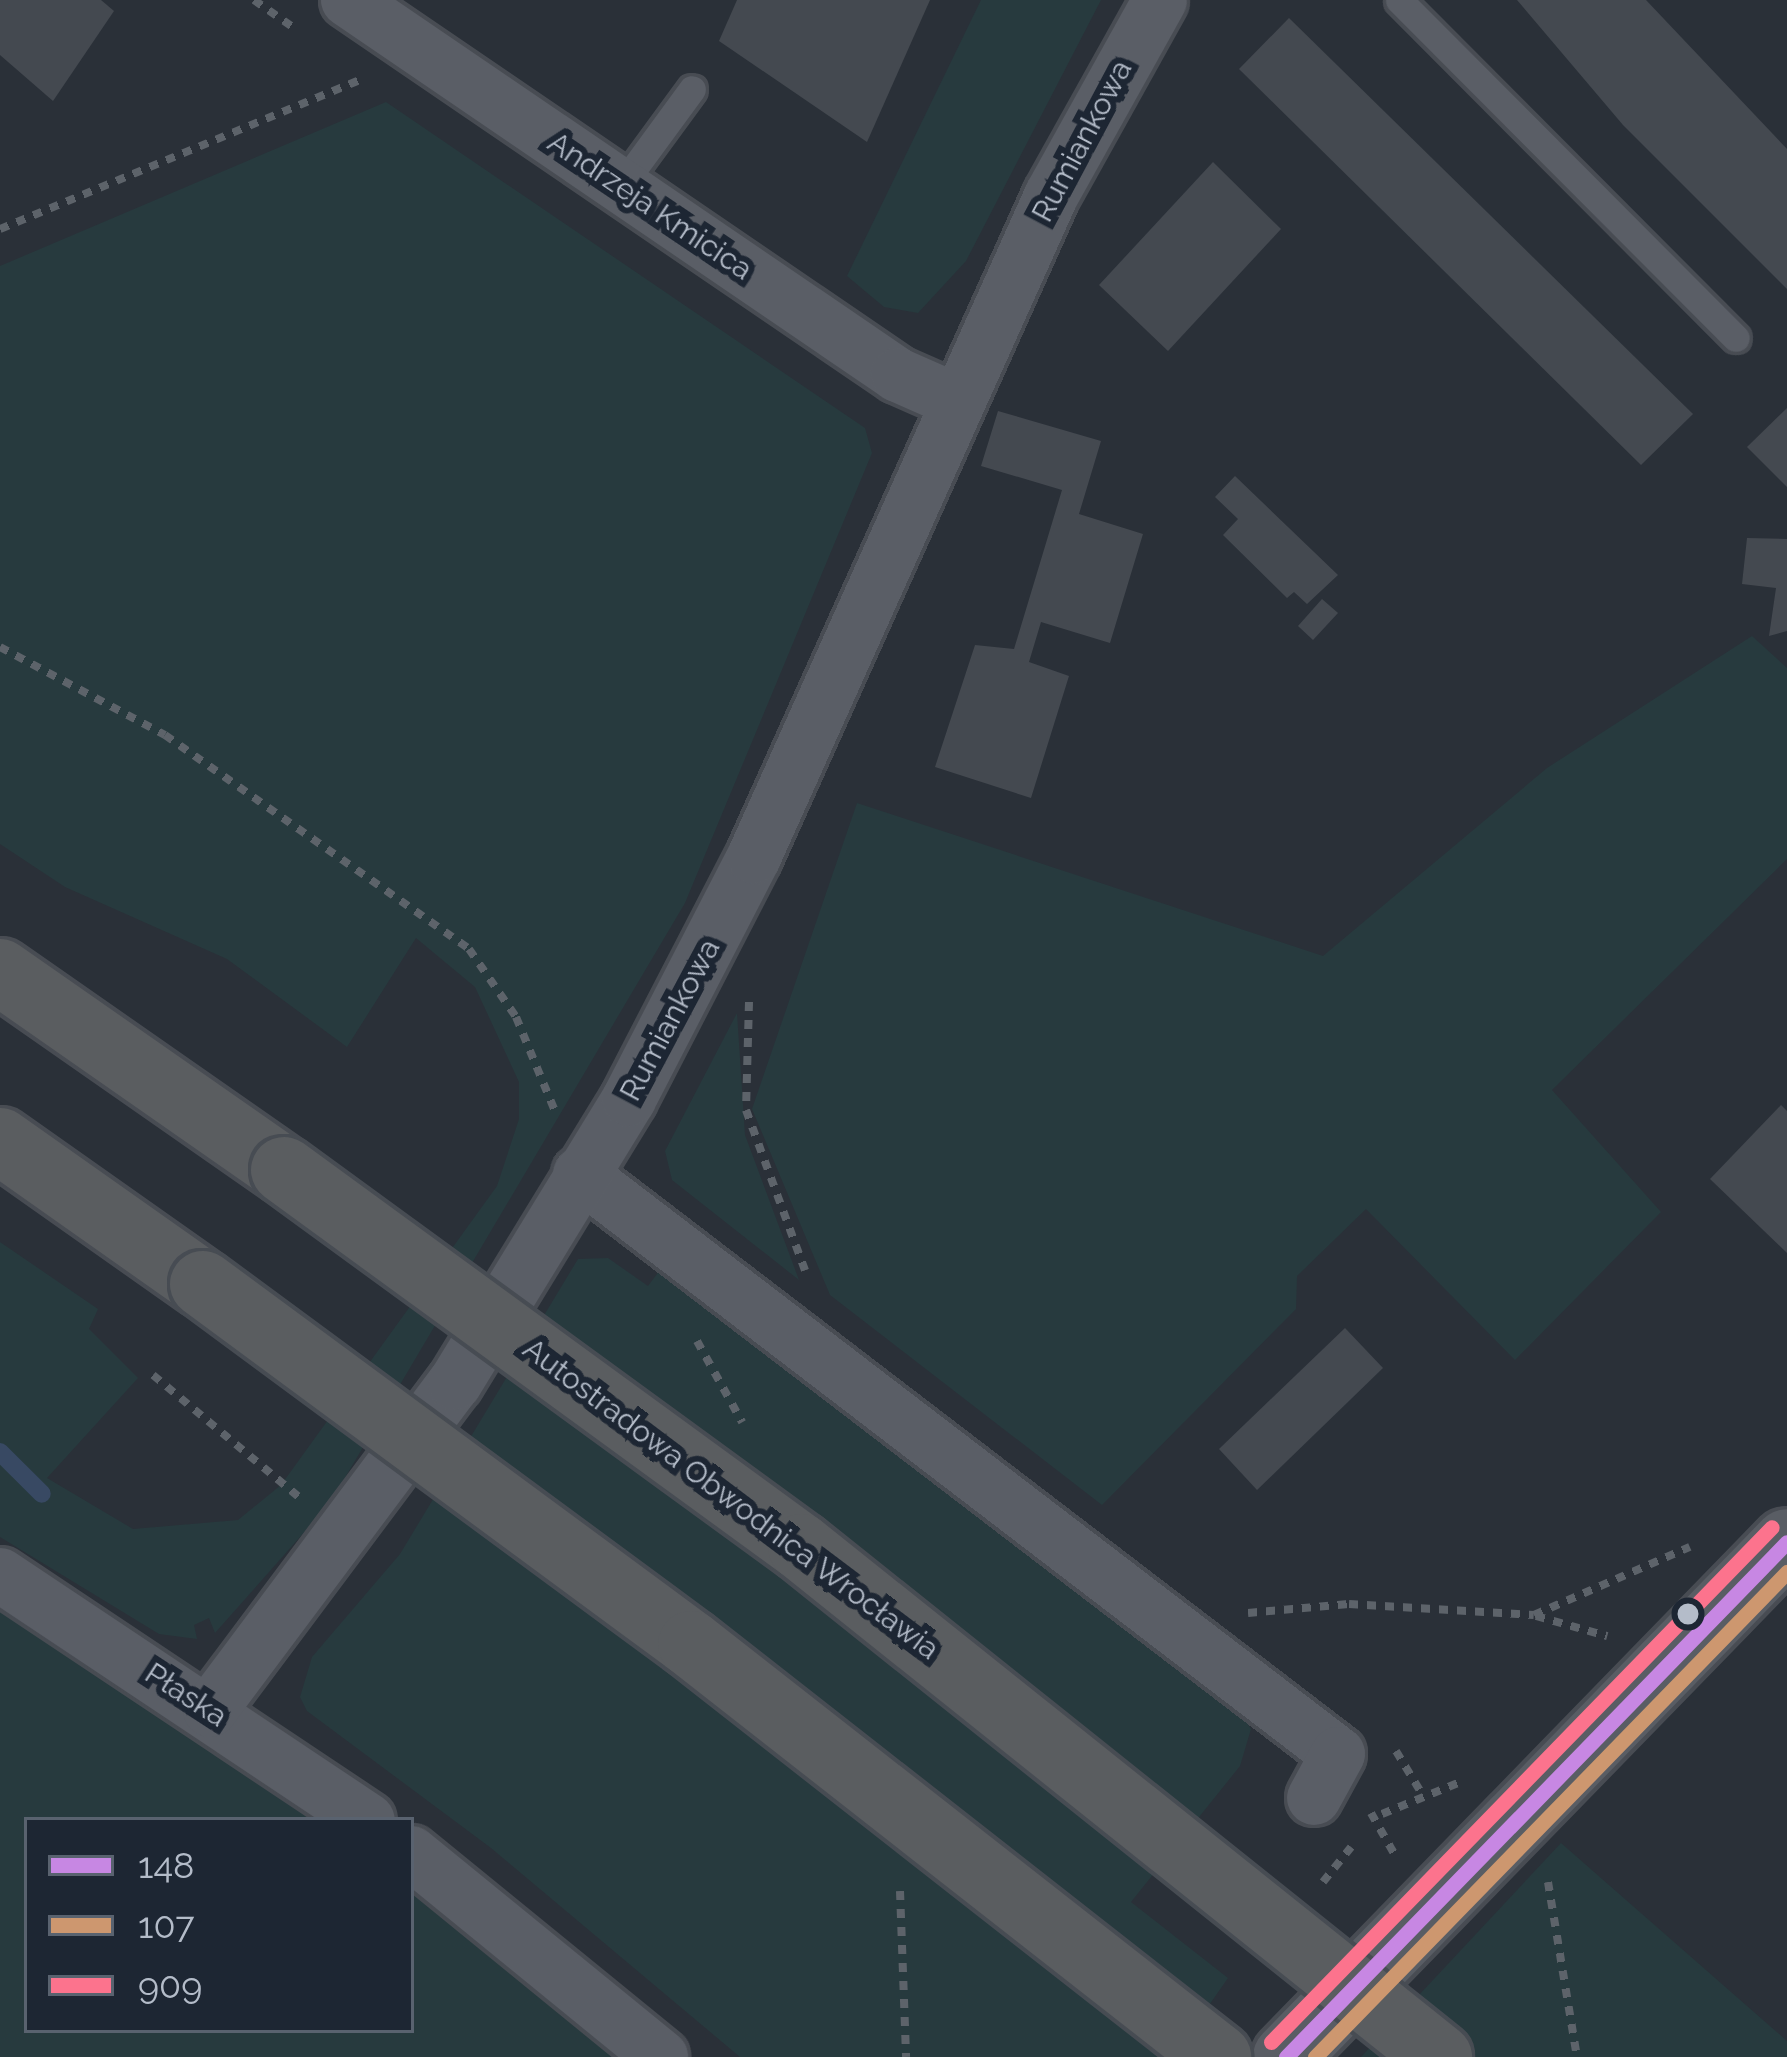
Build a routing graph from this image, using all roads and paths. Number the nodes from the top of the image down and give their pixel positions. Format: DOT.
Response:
graph roads {
  1 [pos="348,0"];
  2 [pos="1160,0"];
  3 [pos="1399,0"];
  4 [pos="424,52"];
  5 [pos="692,89"];
  6 [pos="621,186"];
  7 [pos="0,229"];
  8 [pos="1736,338"];
  9 [pos="957,401"];
  10 [pos="0,647"];
  11 [pos="0,972"];
  12 [pos="748,995"];
  13 [pos="0,1141"];
  14 [pos="580,1174"];
  15 [pos="809,1279"];
  16 [pos="153,1375"];
  17 [pos="283,1483"];
  18 [pos="1787,1542"];
  19 [pos="1703,1555"];
  20 [pos="0,1574"];
  21 [pos="1534,1615"];
  22 [pos="1232,1622"];
  23 [pos="1628,1650"];
  24 [pos="211,1710"];
  25 [pos="1326,1776"];
  26 [pos="364,1817"];
  27 [pos="414,1855"];
  28 [pos="1546,1868"];
  29 [pos="661,2057"];
  30 [pos="1218,2057"];
  31 [pos="1286,2057"];
  32 [pos="1439,2057"];
  33 [pos="1577,2057"];
  1 -- 4 [label="street, Andrzeja Kmicica"];
  2 -- 9 [label="street, Rumiankowa"];
  3 -- 8 [label="lane"];
  4 -- 6 [label="street, Andrzeja Kmicica"];
  4 -- 7 [label="path"];
  5 -- 6 [label="lane"];
  6 -- 9 [label="street, Andrzeja Kmicica"];
  9 -- 14 [label="street, Rumiankowa"];
  10 -- 14 [label="path"];
  11 -- 32 [label="highway, Autostradowa Obwodnica Wrocławia, bridge"];
  12 -- 15 [label="path"];
  13 -- 30 [label="highway, bridge"];
  14 -- 24 [label="street, Rumiankowa"];
  14 -- 25 [label="street"];
  16 -- 17 [label="path"];
  18 -- 31 [label="street"];
  19 -- 21 [label="path"];
  20 -- 24 [label="street, Płaska"];
  21 -- 22 [label="path"];
  21 -- 23 [label="path"];
  24 -- 26 [label="street, Płaska"];
  27 -- 29 [label="street"];
  28 -- 33 [label="path"];
}
